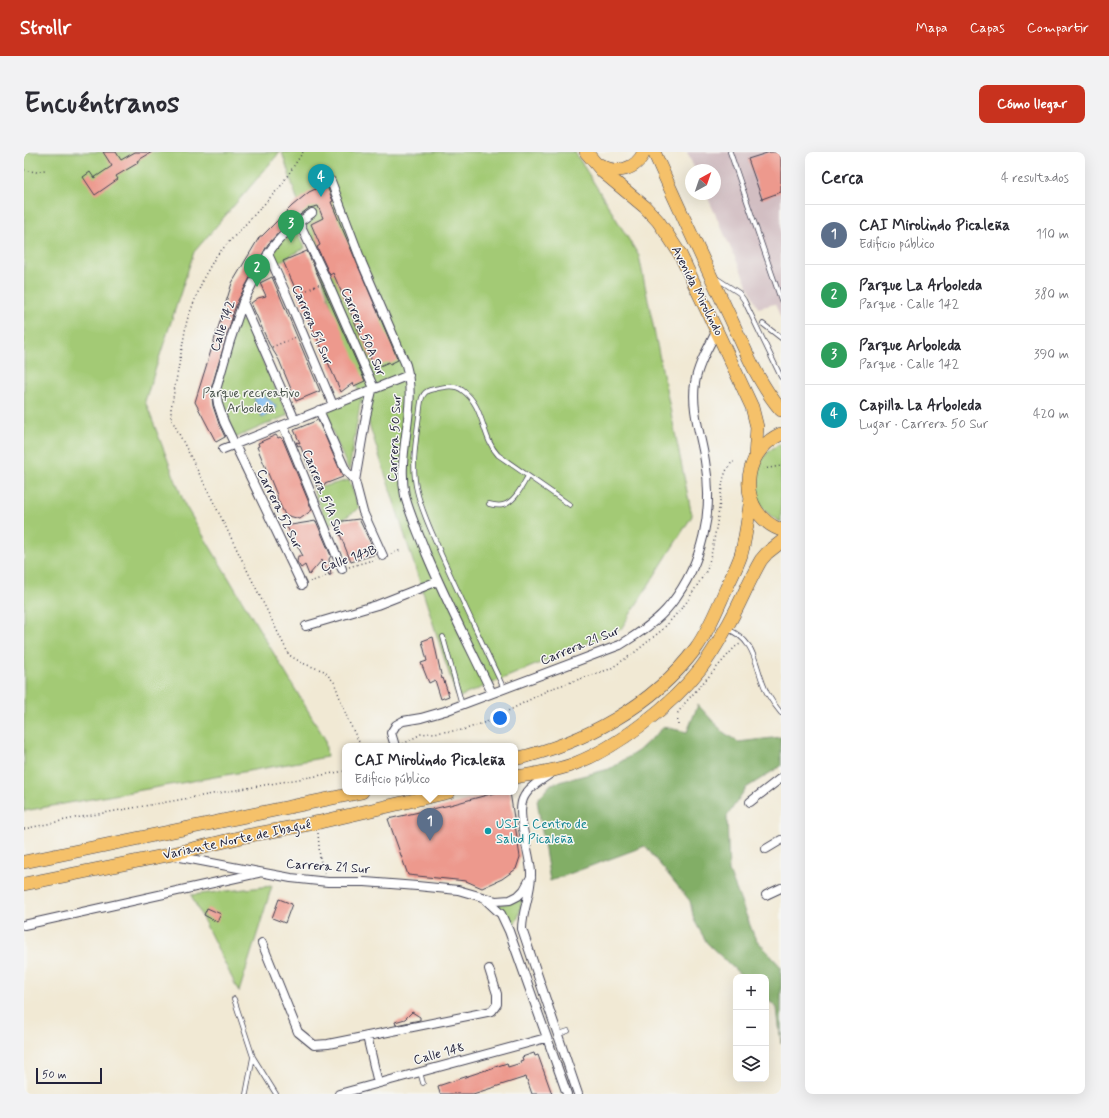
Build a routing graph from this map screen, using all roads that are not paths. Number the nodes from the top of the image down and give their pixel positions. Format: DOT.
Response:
graph roads {
  1 [pos="644,152"];
  2 [pos="654,152"];
  3 [pos="730,152"];
  4 [pos="588,154"];
  5 [pos="331,181"];
  6 [pos="312,213"];
  7 [pos="299,222"];
  8 [pos="268,254"];
  9 [pos="709,273"];
  10 [pos="781,300"];
  11 [pos="243,302"];
  12 [pos="763,324"];
  13 [pos="717,330"];
  14 [pos="781,338"];
  15 [pos="409,375"];
  16 [pos="781,377"];
  17 [pos="373,389"];
  18 [pos="333,405"];
  19 [pos="319,410"];
  20 [pos="781,410"];
  21 [pos="295,420"];
  22 [pos="283,425"];
  23 [pos="781,434"];
  24 [pos="235,444"];
  25 [pos="223,449"];
  26 [pos="757,463"];
  27 [pos="528,476"];
  28 [pos="355,481"];
  29 [pos="751,498"];
  30 [pos="489,504"];
  31 [pos="570,505"];
  32 [pos="781,530"];
  33 [pos="781,542"];
  34 [pos="383,556"];
  35 [pos="342,569"];
  36 [pos="438,581"];
  37 [pos="302,585"];
  38 [pos="306,626"];
  39 [pos="726,629"];
  40 [pos="442,637"];
  41 [pos="504,689"];
  42 [pos="492,693"];
  43 [pos="462,705"];
  44 [pos="781,713"];
  45 [pos="394,743"];
  46 [pos="518,758"];
  47 [pos="557,769"];
  48 [pos="518,776"];
  49 [pos="781,778"];
  50 [pos="348,795"];
  51 [pos="436,795"];
  52 [pos="750,802"];
  53 [pos="781,840"];
  54 [pos="766,849"];
  55 [pos="168,855"];
  56 [pos="24,862"];
  57 [pos="261,872"];
  58 [pos="531,877"];
  59 [pos="24,884"];
  60 [pos="781,888"];
  61 [pos="766,895"];
  62 [pos="486,899"];
  63 [pos="24,925"];
  64 [pos="522,929"];
  65 [pos="509,931"];
  66 [pos="262,943"];
  67 [pos="489,969"];
  68 [pos="234,999"];
  69 [pos="568,1031"];
  70 [pos="558,1034"];
  71 [pos="367,1036"];
  72 [pos="546,1038"];
  73 [pos="253,1057"];
  74 [pos="420,1072"];
  75 [pos="571,1073"];
  76 [pos="561,1078"];
  77 [pos="378,1083"];
  78 [pos="423,1083"];
  79 [pos="246,1094"];
  80 [pos="276,1094"];
  81 [pos="339,1094"];
  82 [pos="567,1094"];
  83 [pos="578,1094"];
  1 -- 4 [label="main road"];
  2 -- 9 [label="main road, Avenida Mirolindo"];
  3 -- 10 [label="lane"];
  4 -- 13 [label="main road, Avenida Mirolindo"];
  5 -- 15 [label="street, Carrera 50 Sur"];
  6 -- 7 [label="street, Calle 142"];
  7 -- 8 [label="street, Calle 142"];
  7 -- 17 [label="street, Carrera 50A Sur"];
  8 -- 11 [label="street, Calle 142"];
  8 -- 18 [label="street, Carrera 51 Sur"];
  9 -- 16 [label="lane"];
  9 -- 20 [label="main road, Avenida Mirolindo"];
  11 -- 21 [label="street"];
  11 -- 24 [label="street, Calle 142"];
  12 -- 14 [label="lane"];
  13 -- 26 [label="main road, Avenida Mirolindo"];
  13 -- 41 [label="street, Carrera 21 Sur"];
  15 -- 17 [label="street"];
  15 -- 36 [label="street, Carrera 50 Sur"];
  17 -- 18 [label="street"];
  17 -- 28 [label="street, Carrera 50A Sur"];
  18 -- 19 [label="street"];
  19 -- 21 [label="street"];
  19 -- 28 [label="street"];
  21 -- 22 [label="street"];
  22 -- 24 [label="street"];
  22 -- 35 [label="street, Carrera 51A Sur"];
  23 -- 26 [label="main road"];
  24 -- 25 [label="street"];
  24 -- 37 [label="street, Carrera 52 Sur"];
  26 -- 29 [label="main road"];
  27 -- 30 [label="lane"];
  27 -- 31 [label="lane"];
  27 -- 41 [label="lane"];
  28 -- 34 [label="street"];
  29 -- 32 [label="main road"];
  29 -- 46 [label="main road"];
  33 -- 39 [label="main road"];
  36 -- 38 [label="street"];
  36 -- 42 [label="street, Carrera 50 Sur"];
  39 -- 44 [label="lane"];
  39 -- 47 [label="main road"];
  40 -- 43 [label="lane"];
  41 -- 42 [label="street, Carrera 21 Sur"];
  42 -- 43 [label="street, Carrera 21 Sur"];
  43 -- 45 [label="street, Carrera 21 Sur"];
  47 -- 48 [label="main road"];
  47 -- 58 [label="street"];
  49 -- 52 [label="street"];
  50 -- 56 [label="main road, Variante Norte de Ibagué"];
  51 -- 55 [label="main road, Variante Norte de Ibagué"];
  53 -- 54 [label="street"];
  55 -- 57 [label="street, Carrera 21 Sur"];
  55 -- 59 [label="main road, Variante Norte de Ibagué"];
  57 -- 62 [label="street, Carrera 21 Sur"];
  57 -- 63 [label="street"];
  58 -- 62 [label="street, Carrera 21 Sur"];
  58 -- 64 [label="street"];
  60 -- 61 [label="street"];
  62 -- 65 [label="street, Carrera 21 Sur"];
  64 -- 65 [label="street"];
  64 -- 70 [label="street"];
  65 -- 72 [label="street, Carrera 21 Sur"];
  66 -- 71 [label="street"];
  67 -- 71 [label="street"];
  68 -- 73 [label="lane"];
  69 -- 70 [label="lane"];
  70 -- 75 [label="street"];
  71 -- 77 [label="street"];
  72 -- 74 [label="street, Calle 148"];
  72 -- 76 [label="street, Carrera 21 Sur"];
  73 -- 79 [label="lane"];
  73 -- 80 [label="lane"];
  74 -- 77 [label="street, Calle 148"];
  74 -- 78 [label="lane"];
  75 -- 76 [label="street"];
  75 -- 83 [label="street"];
  76 -- 82 [label="street, Carrera 21 Sur"];
  77 -- 81 [label="street, Calle 148"];
}
